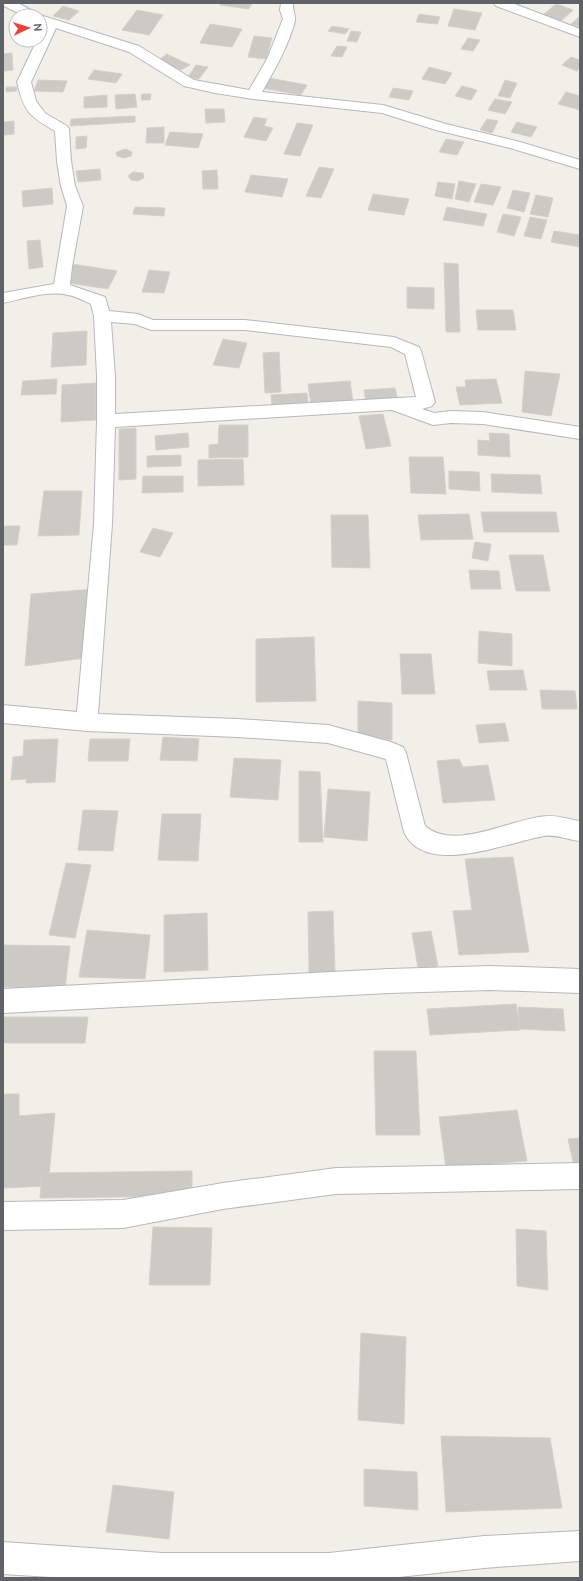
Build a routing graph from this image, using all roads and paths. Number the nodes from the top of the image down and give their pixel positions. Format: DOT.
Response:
graph roads {
  1 [pos="8,3"];
  2 [pos="287,3"];
  3 [pos="500,3"];
  4 [pos="18,8"];
  5 [pos="48,22"];
  6 [pos="580,34"];
  7 [pos="36,48"];
  8 [pos="253,94"];
  9 [pos="580,165"];
  10 [pos="62,289"];
  11 [pos="3,298"];
  12 [pos="102,316"];
  13 [pos="426,402"];
  14 [pos="106,421"];
  15 [pos="580,433"];
  16 [pos="3,714"];
  17 [pos="87,722"];
  18 [pos="580,831"];
  19 [pos="580,980"];
  20 [pos="3,1001"];
  21 [pos="580,1182"];
  22 [pos="3,1216"];
  23 [pos="580,1546"];
  24 [pos="3,1558"];
  1 -- 4 [label="street"];
  2 -- 8 [label="street"];
  3 -- 6 [label="street"];
  5 -- 8 [label="street"];
  7 -- 10 [label="street"];
  8 -- 9 [label="street"];
  10 -- 11 [label="street"];
  10 -- 12 [label="street"];
  12 -- 13 [label="street"];
  12 -- 14 [label="street"];
  13 -- 14 [label="street"];
  13 -- 15 [label="street"];
  14 -- 17 [label="street"];
  16 -- 17 [label="street"];
  17 -- 18 [label="street"];
  19 -- 20 [label="street"];
  21 -- 22 [label="street"];
  23 -- 24 [label="street"];
}
